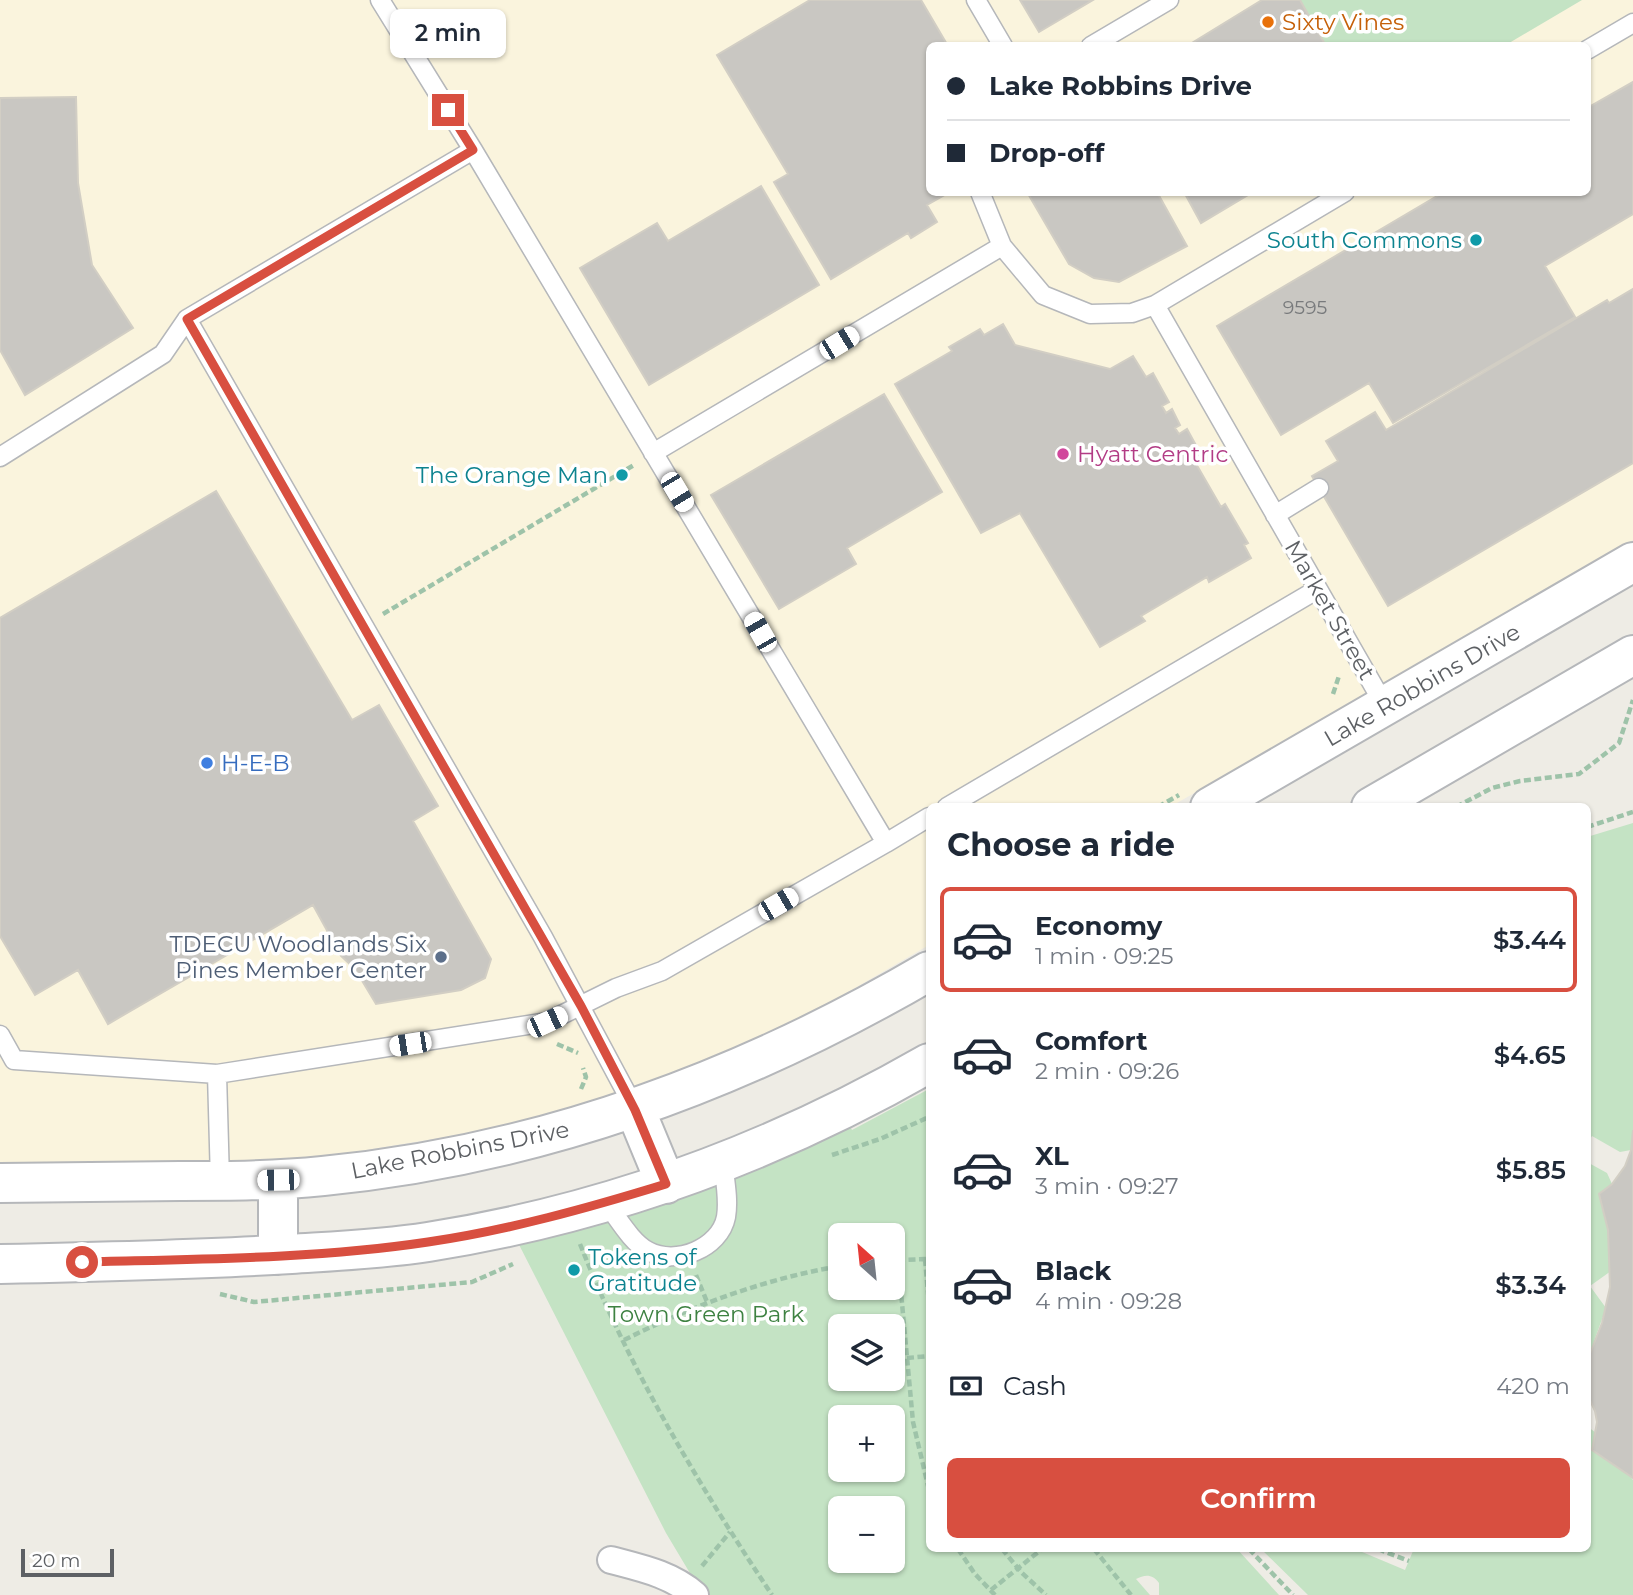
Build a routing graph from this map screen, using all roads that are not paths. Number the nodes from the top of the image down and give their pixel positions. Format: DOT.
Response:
graph roads {
  1 [pos="380,0"];
  2 [pos="976,0"];
  3 [pos="1169,0"];
  4 [pos="1633,23"];
  5 [pos="1001,42"];
  6 [pos="1098,42"];
  7 [pos="1591,48"];
  8 [pos="473,150"];
  9 [pos="982,196"];
  10 [pos="1339,196"];
  11 [pos="1002,246"];
  12 [pos="1155,305"];
  13 [pos="187,319"];
  14 [pos="653,453"];
  15 [pos="0,457"];
  16 [pos="1319,488"];
  17 [pos="1275,515"];
  18 [pos="1633,562"];
  19 [pos="1318,589"];
  20 [pos="1633,655"];
  21 [pos="1385,706"];
  22 [pos="1196,800"];
  23 [pos="954,803"];
  24 [pos="1378,803"];
  25 [pos="926,819"];
  26 [pos="886,843"];
  27 [pos="926,973"];
  28 [pos="581,1006"];
  29 [pos="0,1035"];
  30 [pos="926,1065"];
  31 [pos="217,1074"];
  32 [pos="635,1110"];
  33 [pos="723,1163"];
  34 [pos="278,1180"];
  35 [pos="220,1181"];
  36 [pos="0,1183"];
  37 [pos="666,1184"];
  38 [pos="606,1203"];
  39 [pos="278,1255"];
  40 [pos="0,1264"];
  41 [pos="611,1560"];
  42 [pos="695,1595"];
  1 -- 8 [label="lane"];
  2 -- 5 [label="lane"];
  3 -- 6 [label="lane"];
  4 -- 7 [label="lane"];
  8 -- 13 [label="lane"];
  8 -- 14 [label="lane"];
  9 -- 11 [label="lane"];
  10 -- 12 [label="lane"];
  11 -- 12 [label="lane"];
  11 -- 14 [label="lane"];
  12 -- 17 [label="lane, Market Street"];
  13 -- 15 [label="lane"];
  13 -- 28 [label="lane"];
  14 -- 26 [label="lane"];
  16 -- 17 [label="lane, Market Street"];
  17 -- 19 [label="lane, Market Street"];
  18 -- 21 [label="street, Lake Robbins Drive"];
  19 -- 21 [label="lane, Market Street"];
  19 -- 23 [label="lane"];
  20 -- 24 [label="street"];
  21 -- 22 [label="street, Lake Robbins Drive"];
  25 -- 26 [label="lane"];
  26 -- 28 [label="lane"];
  27 -- 32 [label="street, Lake Robbins Drive"];
  28 -- 31 [label="lane"];
  28 -- 32 [label="lane"];
  29 -- 31 [label="lane"];
  30 -- 33 [label="street"];
  31 -- 35 [label="lane"];
  32 -- 34 [label="street, Lake Robbins Drive"];
  32 -- 37 [label="street"];
  33 -- 37 [label="street"];
  33 -- 38 [label="lane"];
  34 -- 35 [label="street, Lake Robbins Drive"];
  34 -- 39 [label="street"];
  35 -- 36 [label="street, Lake Robbins Drive"];
  37 -- 38 [label="street"];
  38 -- 39 [label="street"];
  39 -- 40 [label="street"];
  41 -- 42 [label="street"];
}
